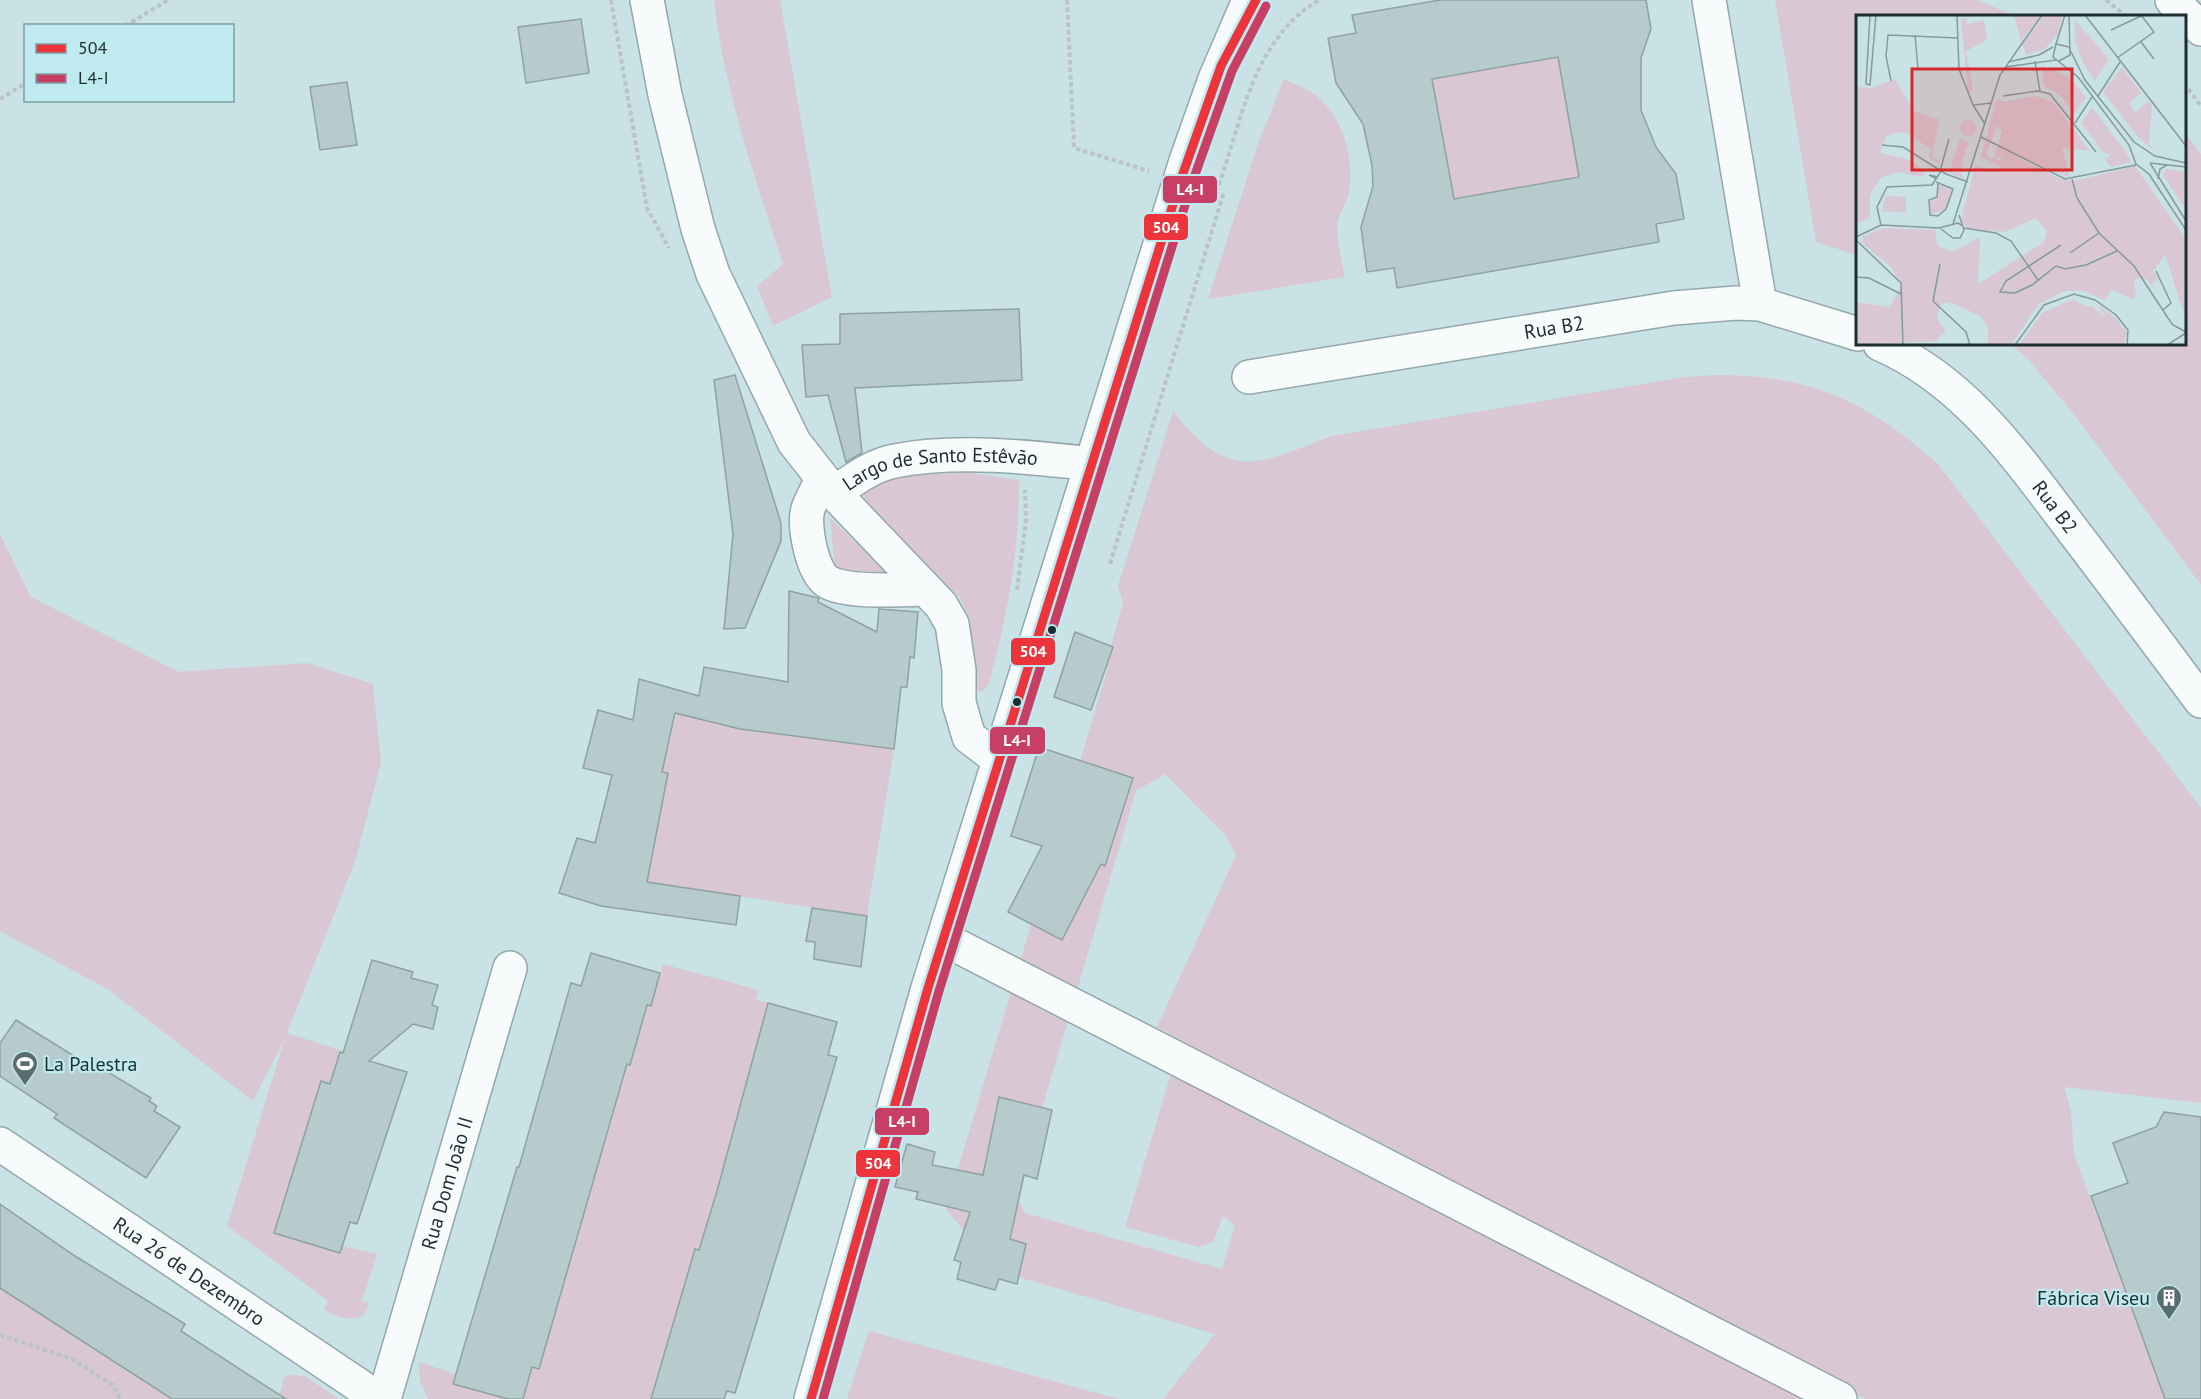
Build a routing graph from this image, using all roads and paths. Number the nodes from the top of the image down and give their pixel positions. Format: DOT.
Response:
graph roads {
  1 [pos="168,0"];
  2 [pos="647,0"];
  3 [pos="1067,0"];
  4 [pos="1249,0"];
  5 [pos="1256,0"];
  6 [pos="1710,0"];
  7 [pos="2106,0"];
  8 [pos="2172,0"];
  9 [pos="2125,15"];
  10 [pos="128,24"];
  11 [pos="2201,29"];
  12 [pos="1233,35"];
  13 [pos="24,83"];
  14 [pos="2186,86"];
  15 [pos="0,99"];
  16 [pos="2201,106"];
  17 [pos="1074,148"];
  18 [pos="1216,193"];
  19 [pos="1760,304"];
  20 [pos="1856,334"];
  21 [pos="1882,345"];
  22 [pos="1249,377"];
  23 [pos="1024,456"];
  24 [pos="1093,464"];
  25 [pos="828,486"];
  26 [pos="1110,564"];
  27 [pos="925,589"];
  28 [pos="1016,600"];
  29 [pos="2201,701"];
  30 [pos="998,759"];
  31 [pos="944,939"];
  32 [pos="510,968"];
  33 [pos="0,1144"];
  34 [pos="0,1335"];
  35 [pos="120,1399"];
  36 [pos="379,1399"];
  37 [pos="384,1399"];
  38 [pos="811,1399"];
  39 [pos="1840,1399"];
  1 -- 10 [label="path"];
  2 -- 25 [label="street"];
  3 -- 17 [label="path"];
  4 -- 12 [label="street"];
  5 -- 12 [label="street"];
  6 -- 19 [label="street"];
  7 -- 9 [label="path"];
  8 -- 11 [label="street"];
  12 -- 24 [label="street"];
  13 -- 15 [label="path"];
  14 -- 16 [label="path"];
  18 -- 26 [label="path"];
  19 -- 20 [label="street, Rua B2"];
  19 -- 22 [label="street, Rua B2"];
  21 -- 29 [label="street, Rua B2"];
  23 -- 24 [label="street, Largo de Santo Estêvão"];
  23 -- 25 [label="street, Largo de Santo Estêvão"];
  23 -- 28 [label="path"];
  24 -- 30 [label="street"];
  25 -- 27 [label="street, Largo de Santo Estêvão"];
  25 -- 27 [label="street"];
  27 -- 30 [label="street, Largo de Santo Estêvão"];
  30 -- 31 [label="street"];
  31 -- 38 [label="street"];
  31 -- 39 [label="street"];
  32 -- 37 [label="street, Rua Dom João II"];
  33 -- 36 [label="street, Rua 26 de Dezembro"];
  34 -- 35 [label="path"];
}
